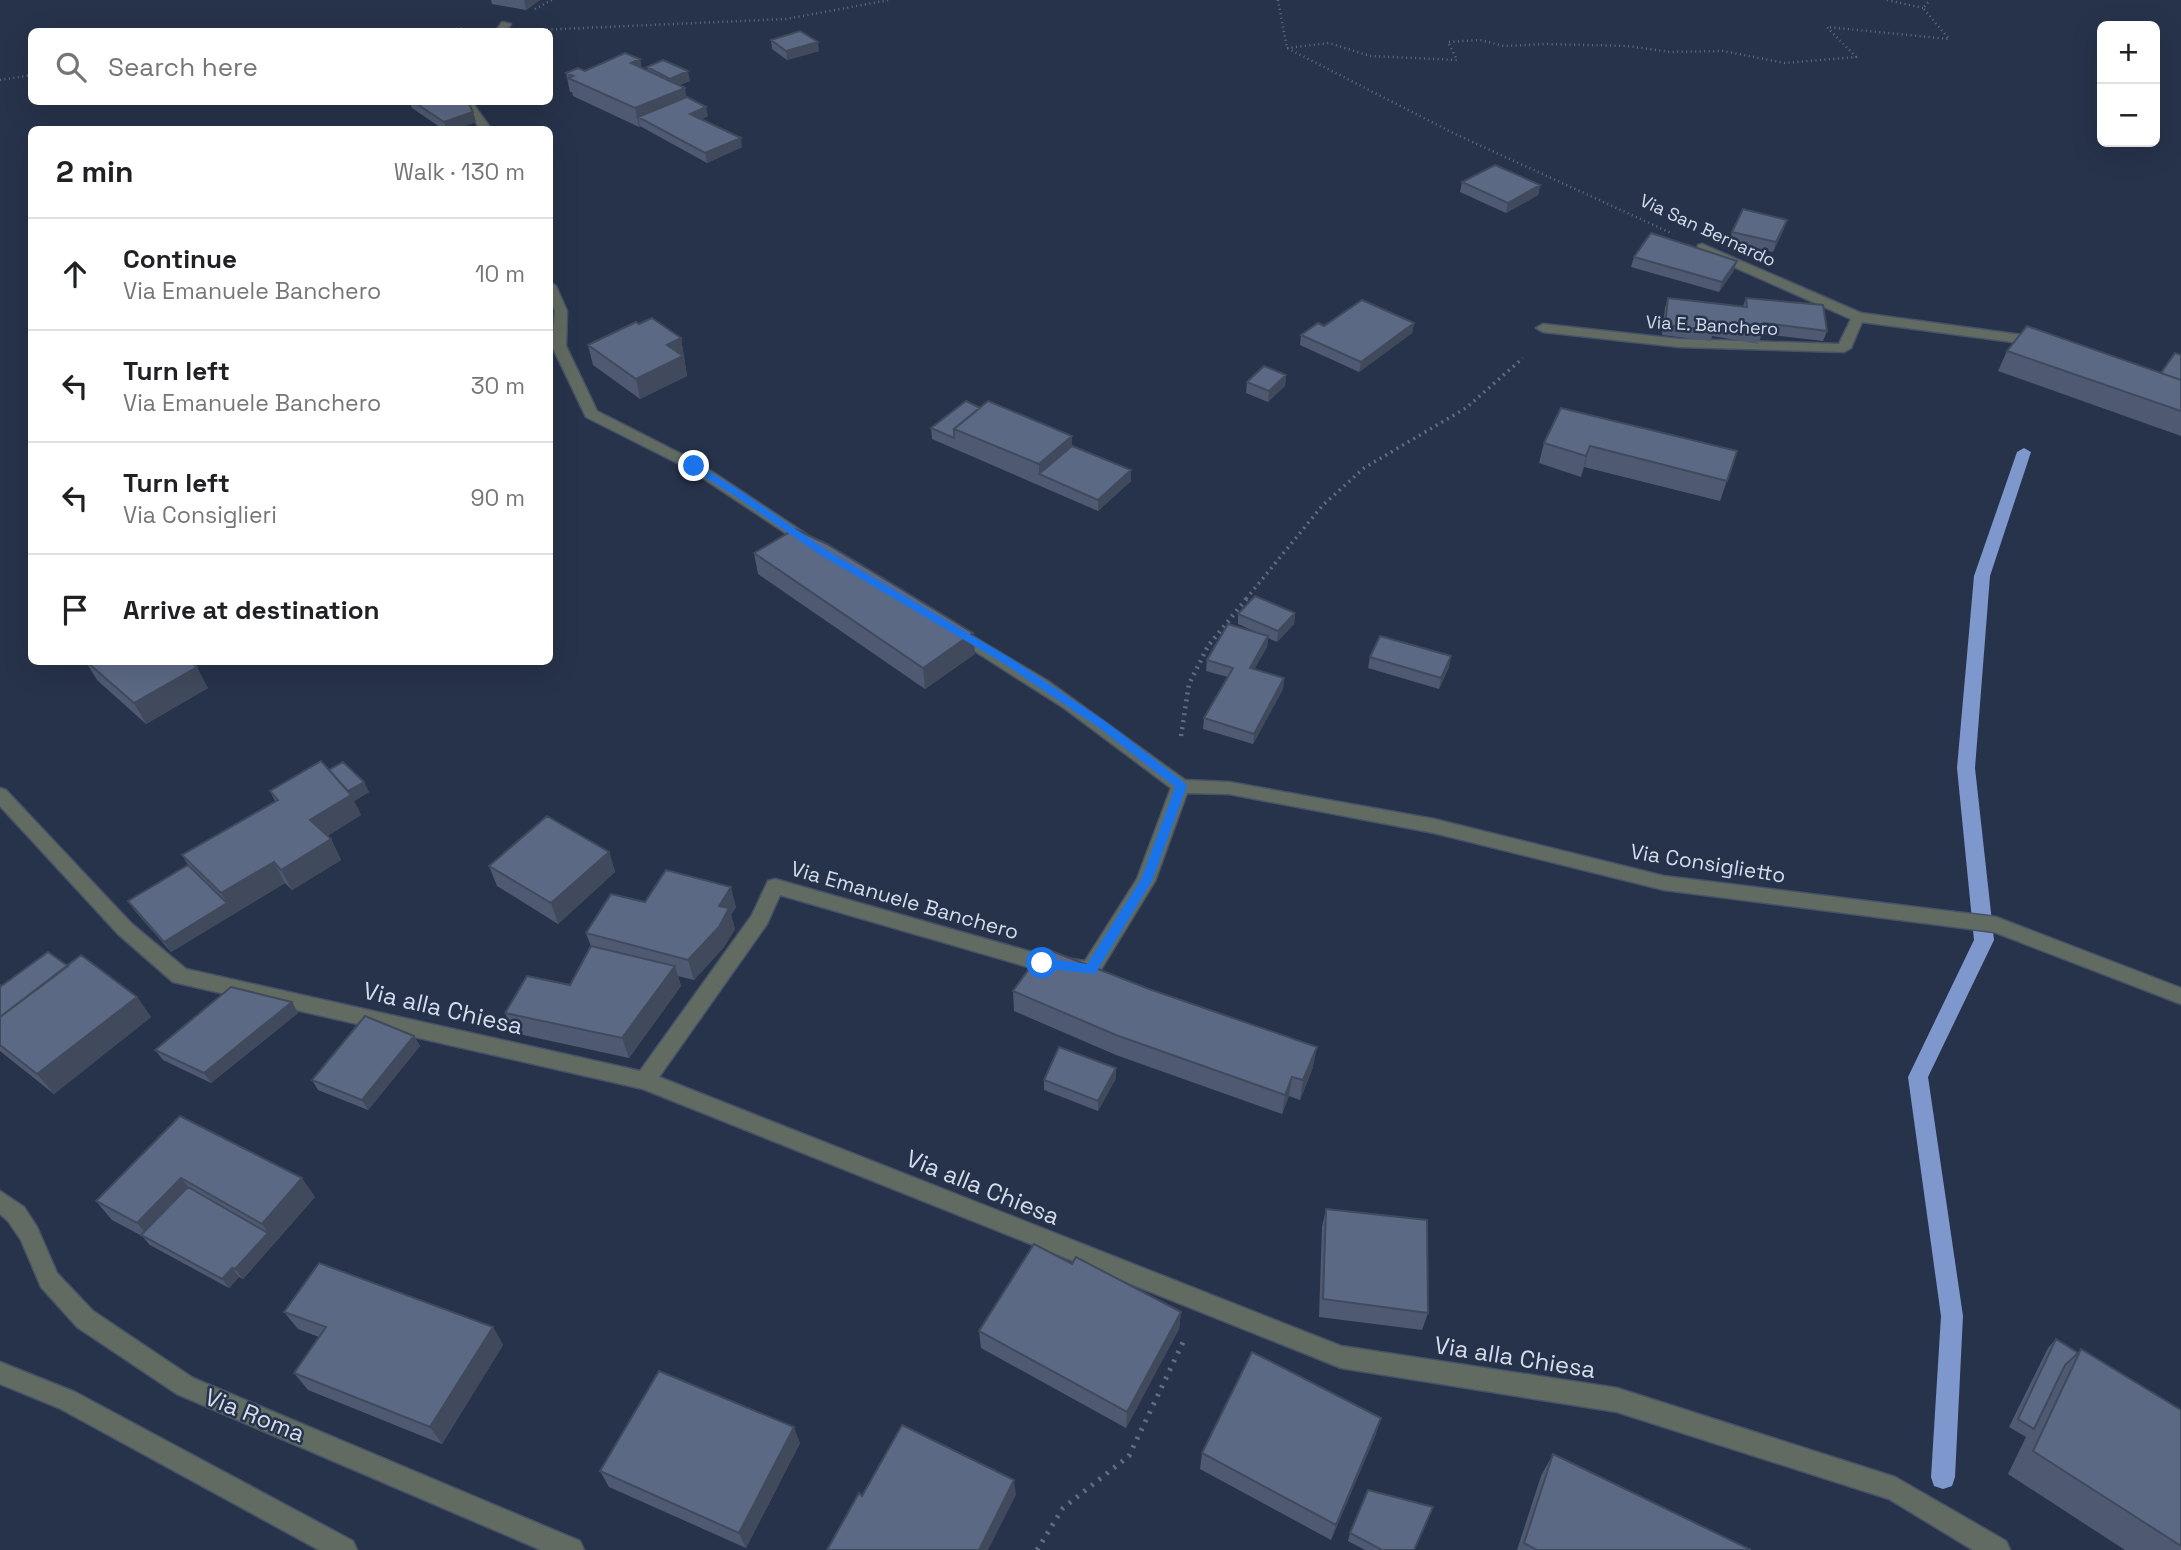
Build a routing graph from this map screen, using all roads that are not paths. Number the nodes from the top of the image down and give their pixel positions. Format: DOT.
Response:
graph roads {
  1 [pos="469,105"];
  2 [pos="484,126"];
  3 [pos="1702,248"];
  4 [pos="553,293"];
  5 [pos="1858,317"];
  6 [pos="1543,328"];
  7 [pos="2046,348"];
  8 [pos="822,552"];
  9 [pos="937,620"];
  10 [pos="1181,786"];
  11 [pos="0,795"];
  12 [pos="2181,996"];
  13 [pos="645,1081"];
  14 [pos="0,1201"];
  15 [pos="0,1373"];
  16 [pos="344,1550"];
  17 [pos="571,1550"];
  18 [pos="1997,1550"];
  1 -- 2 [label="street"];
  3 -- 5 [label="street, Via San Bernardo"];
  4 -- 8 [label="street"];
  5 -- 6 [label="street, Via E. Banchero"];
  5 -- 7 [label="street, Via San Bernardo"];
  9 -- 10 [label="street"];
  10 -- 12 [label="street, Via Consiglietto"];
  10 -- 13 [label="street, Via Emanuele Banchero"];
  11 -- 13 [label="street, Via alla Chiesa"];
  13 -- 18 [label="street, Via alla Chiesa"];
  14 -- 17 [label="street, Via Roma"];
  15 -- 16 [label="street"];
}
